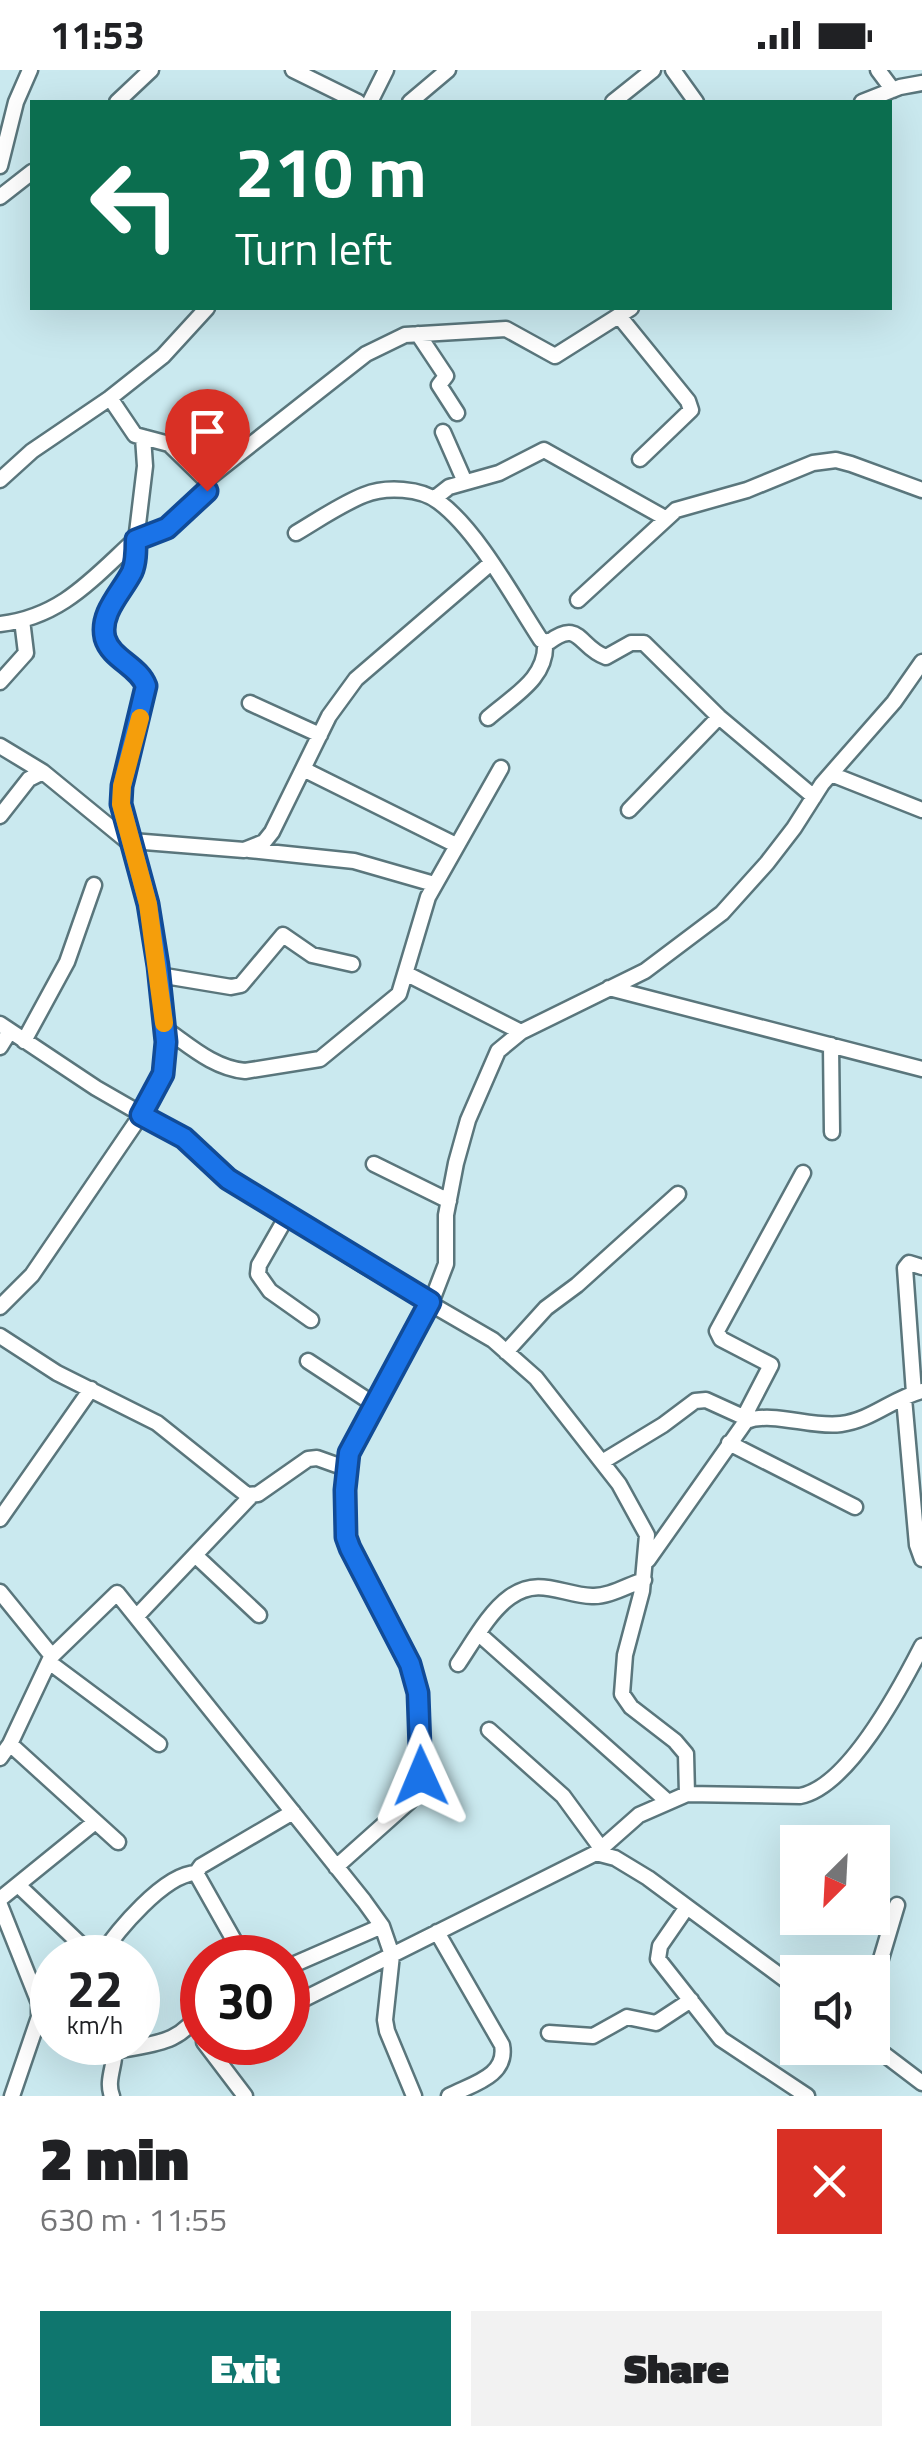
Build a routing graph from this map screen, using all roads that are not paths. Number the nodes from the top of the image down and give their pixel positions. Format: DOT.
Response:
graph roads {
  1 [pos="30,70"];
  2 [pos="151,70"];
  3 [pos="293,70"];
  4 [pos="386,70"];
  5 [pos="448,70"];
  6 [pos="653,70"];
  7 [pos="673,70"];
  8 [pos="878,70"];
  9 [pos="922,83"];
  10 [pos="893,90"];
  11 [pos="118,100"];
  12 [pos="354,100"];
  13 [pos="371,100"];
  14 [pos="412,100"];
  15 [pos="616,100"];
  16 [pos="695,100"];
  17 [pos="867,100"];
  18 [pos="0,166"];
  19 [pos="30,174"];
  20 [pos="0,197"];
  21 [pos="206,310"];
  22 [pos="625,312"];
  23 [pos="418,334"];
  24 [pos="110,398"];
  25 [pos="457,412"];
  26 [pos="443,432"];
  27 [pos="143,437"];
  28 [pos="640,459"];
  29 [pos="0,480"];
  30 [pos="206,480"];
  31 [pos="464,482"];
  32 [pos="922,490"];
  33 [pos="435,498"];
  34 [pos="665,518"];
  35 [pos="296,533"];
  36 [pos="137,539"];
  37 [pos="491,563"];
  38 [pos="578,600"];
  39 [pos="22,620"];
  40 [pos="0,624"];
  41 [pos="545,642"];
  42 [pos="922,662"];
  43 [pos="0,682"];
  44 [pos="250,704"];
  45 [pos="719,717"];
  46 [pos="488,718"];
  47 [pos="320,735"];
  48 [pos="0,746"];
  49 [pos="303,768"];
  50 [pos="501,768"];
  51 [pos="42,772"];
  52 [pos="831,774"];
  53 [pos="814,797"];
  54 [pos="629,810"];
  55 [pos="922,810"];
  56 [pos="0,816"];
  57 [pos="132,844"];
  58 [pos="456,845"];
  59 [pos="244,850"];
  60 [pos="434,884"];
  61 [pos="94,885"];
  62 [pos="352,964"];
  63 [pos="407,974"];
  64 [pos="159,975"];
  65 [pos="609,988"];
  66 [pos="5,1028"];
  67 [pos="164,1028"];
  68 [pos="521,1032"];
  69 [pos="24,1040"];
  70 [pos="831,1045"];
  71 [pos="0,1047"];
  72 [pos="922,1068"];
  73 [pos="141,1115"];
  74 [pos="832,1132"];
  75 [pos="374,1164"];
  76 [pos="803,1174"];
  77 [pos="678,1194"];
  78 [pos="449,1201"];
  79 [pos="287,1216"];
  80 [pos="922,1266"];
  81 [pos="430,1302"];
  82 [pos="0,1307"];
  83 [pos="311,1320"];
  84 [pos="0,1336"];
  85 [pos="506,1352"];
  86 [pos="308,1361"];
  87 [pos="92,1389"];
  88 [pos="913,1394"];
  89 [pos="375,1404"];
  90 [pos="748,1418"];
  91 [pos="915,1442"];
  92 [pos="729,1443"];
  93 [pos="602,1462"];
  94 [pos="345,1468"];
  95 [pos="252,1496"];
  96 [pos="855,1507"];
  97 [pos="0,1519"];
  98 [pos="195,1555"];
  99 [pos="922,1558"];
  100 [pos="647,1561"];
  101 [pos="644,1580"];
  102 [pos="0,1592"];
  103 [pos="259,1615"];
  104 [pos="137,1616"];
  105 [pos="479,1634"];
  106 [pos="922,1646"];
  107 [pos="50,1659"];
  108 [pos="458,1664"];
  109 [pos="489,1730"];
  110 [pos="10,1744"];
  111 [pos="159,1744"];
  112 [pos="0,1758"];
  113 [pos="687,1794"];
  114 [pos="668,1801"];
  115 [pos="293,1812"];
  116 [pos="95,1822"];
  117 [pos="118,1842"];
  118 [pos="599,1850"];
  119 [pos="336,1867"];
  120 [pos="196,1872"];
  121 [pos="18,1884"];
  122 [pos="0,1902"];
  123 [pos="897,1905"];
  124 [pos="687,1907"];
  125 [pos="382,1926"];
  126 [pos="437,1932"];
  127 [pos="72,1935"];
  128 [pos="117,1935"];
  129 [pos="231,1935"];
  130 [pos="392,1955"];
  131 [pos="882,1955"];
  132 [pos="310,1957"];
  133 [pos="780,1975"];
  134 [pos="30,1980"];
  135 [pos="310,1996"];
  136 [pos="690,2000"];
  137 [pos="549,2033"];
  138 [pos="30,2043"];
  139 [pos="890,2059"];
  140 [pos="112,2065"];
  141 [pos="221,2065"];
  142 [pos="922,2083"];
  143 [pos="108,2094"];
  144 [pos="805,2095"];
  145 [pos="12,2096"];
  146 [pos="245,2096"];
  147 [pos="414,2096"];
  148 [pos="449,2096"];
  1 -- 18 [label="street"];
  2 -- 11 [label="street"];
  3 -- 12 [label="street"];
  4 -- 13 [label="street"];
  5 -- 14 [label="street"];
  6 -- 15 [label="street"];
  7 -- 16 [label="street"];
  8 -- 10 [label="street"];
  9 -- 10 [label="street"];
  10 -- 17 [label="street"];
  19 -- 20 [label="street"];
  21 -- 24 [label="street"];
  22 -- 23 [label="street"];
  22 -- 28 [label="street"];
  23 -- 25 [label="street"];
  23 -- 30 [label="street"];
  24 -- 27 [label="street"];
  24 -- 29 [label="street"];
  26 -- 31 [label="street"];
  27 -- 30 [label="street"];
  27 -- 36 [label="street"];
  30 -- 36 [label="street"];
  31 -- 33 [label="street"];
  31 -- 34 [label="street"];
  32 -- 34 [label="street"];
  33 -- 35 [label="street"];
  33 -- 37 [label="street"];
  34 -- 38 [label="street"];
  36 -- 39 [label="street"];
  36 -- 57 [label="street"];
  37 -- 41 [label="street"];
  37 -- 47 [label="street"];
  39 -- 40 [label="street"];
  39 -- 43 [label="street"];
  41 -- 45 [label="street"];
  41 -- 46 [label="street"];
  42 -- 52 [label="street"];
  44 -- 47 [label="street"];
  45 -- 53 [label="street"];
  45 -- 54 [label="street"];
  47 -- 49 [label="street"];
  48 -- 51 [label="street"];
  49 -- 58 [label="street"];
  49 -- 59 [label="street"];
  50 -- 58 [label="street"];
  51 -- 56 [label="street"];
  51 -- 57 [label="street"];
  52 -- 53 [label="street"];
  52 -- 55 [label="street"];
  53 -- 65 [label="street"];
  57 -- 59 [label="street"];
  57 -- 64 [label="street"];
  58 -- 60 [label="street"];
  59 -- 60 [label="street"];
  60 -- 63 [label="street"];
  61 -- 69 [label="street"];
  62 -- 64 [label="street"];
  63 -- 67 [label="street"];
  63 -- 68 [label="street"];
  64 -- 67 [label="street"];
  65 -- 68 [label="street"];
  65 -- 70 [label="street"];
  66 -- 69 [label="street"];
  66 -- 71 [label="street"];
  67 -- 73 [label="street"];
  68 -- 78 [label="street"];
  69 -- 73 [label="street"];
  70 -- 72 [label="street"];
  70 -- 74 [label="street"];
  73 -- 79 [label="street"];
  73 -- 82 [label="street"];
  75 -- 78 [label="street"];
  76 -- 90 [label="street"];
  77 -- 85 [label="street"];
  78 -- 81 [label="street"];
  79 -- 81 [label="street"];
  79 -- 83 [label="street"];
  80 -- 88 [label="street"];
  81 -- 85 [label="street"];
  81 -- 89 [label="street"];
  84 -- 87 [label="street"];
  85 -- 93 [label="street"];
  86 -- 89 [label="street"];
  87 -- 95 [label="street"];
  87 -- 97 [label="street"];
  88 -- 90 [label="street"];
  88 -- 91 [label="street"];
  89 -- 94 [label="street"];
  90 -- 92 [label="street"];
  90 -- 93 [label="street"];
  91 -- 99 [label="street"];
  92 -- 96 [label="street"];
  92 -- 100 [label="street"];
  93 -- 100 [label="street"];
  94 -- 95 [label="street"];
  94 -- 119 [label="street"];
  95 -- 98 [label="street"];
  98 -- 103 [label="street"];
  98 -- 104 [label="street"];
  100 -- 101 [label="street"];
  101 -- 105 [label="street"];
  101 -- 113 [label="street"];
  102 -- 107 [label="street"];
  104 -- 107 [label="street"];
  104 -- 115 [label="street"];
  105 -- 108 [label="street"];
  105 -- 114 [label="street"];
  106 -- 113 [label="street"];
  107 -- 110 [label="street"];
  107 -- 111 [label="street"];
  109 -- 118 [label="street"];
  110 -- 112 [label="street"];
  110 -- 116 [label="street"];
  113 -- 114 [label="street"];
  114 -- 118 [label="street"];
  115 -- 119 [label="street"];
  115 -- 120 [label="street"];
  116 -- 117 [label="street"];
  116 -- 121 [label="street"];
  118 -- 124 [label="street"];
  118 -- 126 [label="street"];
  119 -- 125 [label="street"];
  120 -- 128 [label="street"];
  120 -- 129 [label="street"];
  121 -- 122 [label="street"];
  121 -- 127 [label="street"];
  122 -- 134 [label="street"];
  123 -- 131 [label="street"];
  124 -- 133 [label="street"];
  124 -- 136 [label="street"];
  125 -- 130 [label="street"];
  125 -- 132 [label="street"];
  126 -- 130 [label="street"];
  126 -- 148 [label="street"];
  130 -- 135 [label="street"];
  130 -- 147 [label="street"];
  136 -- 137 [label="street"];
  136 -- 144 [label="street"];
  138 -- 145 [label="street"];
  139 -- 142 [label="street"];
  140 -- 143 [label="street"];
  141 -- 146 [label="street"];
}
